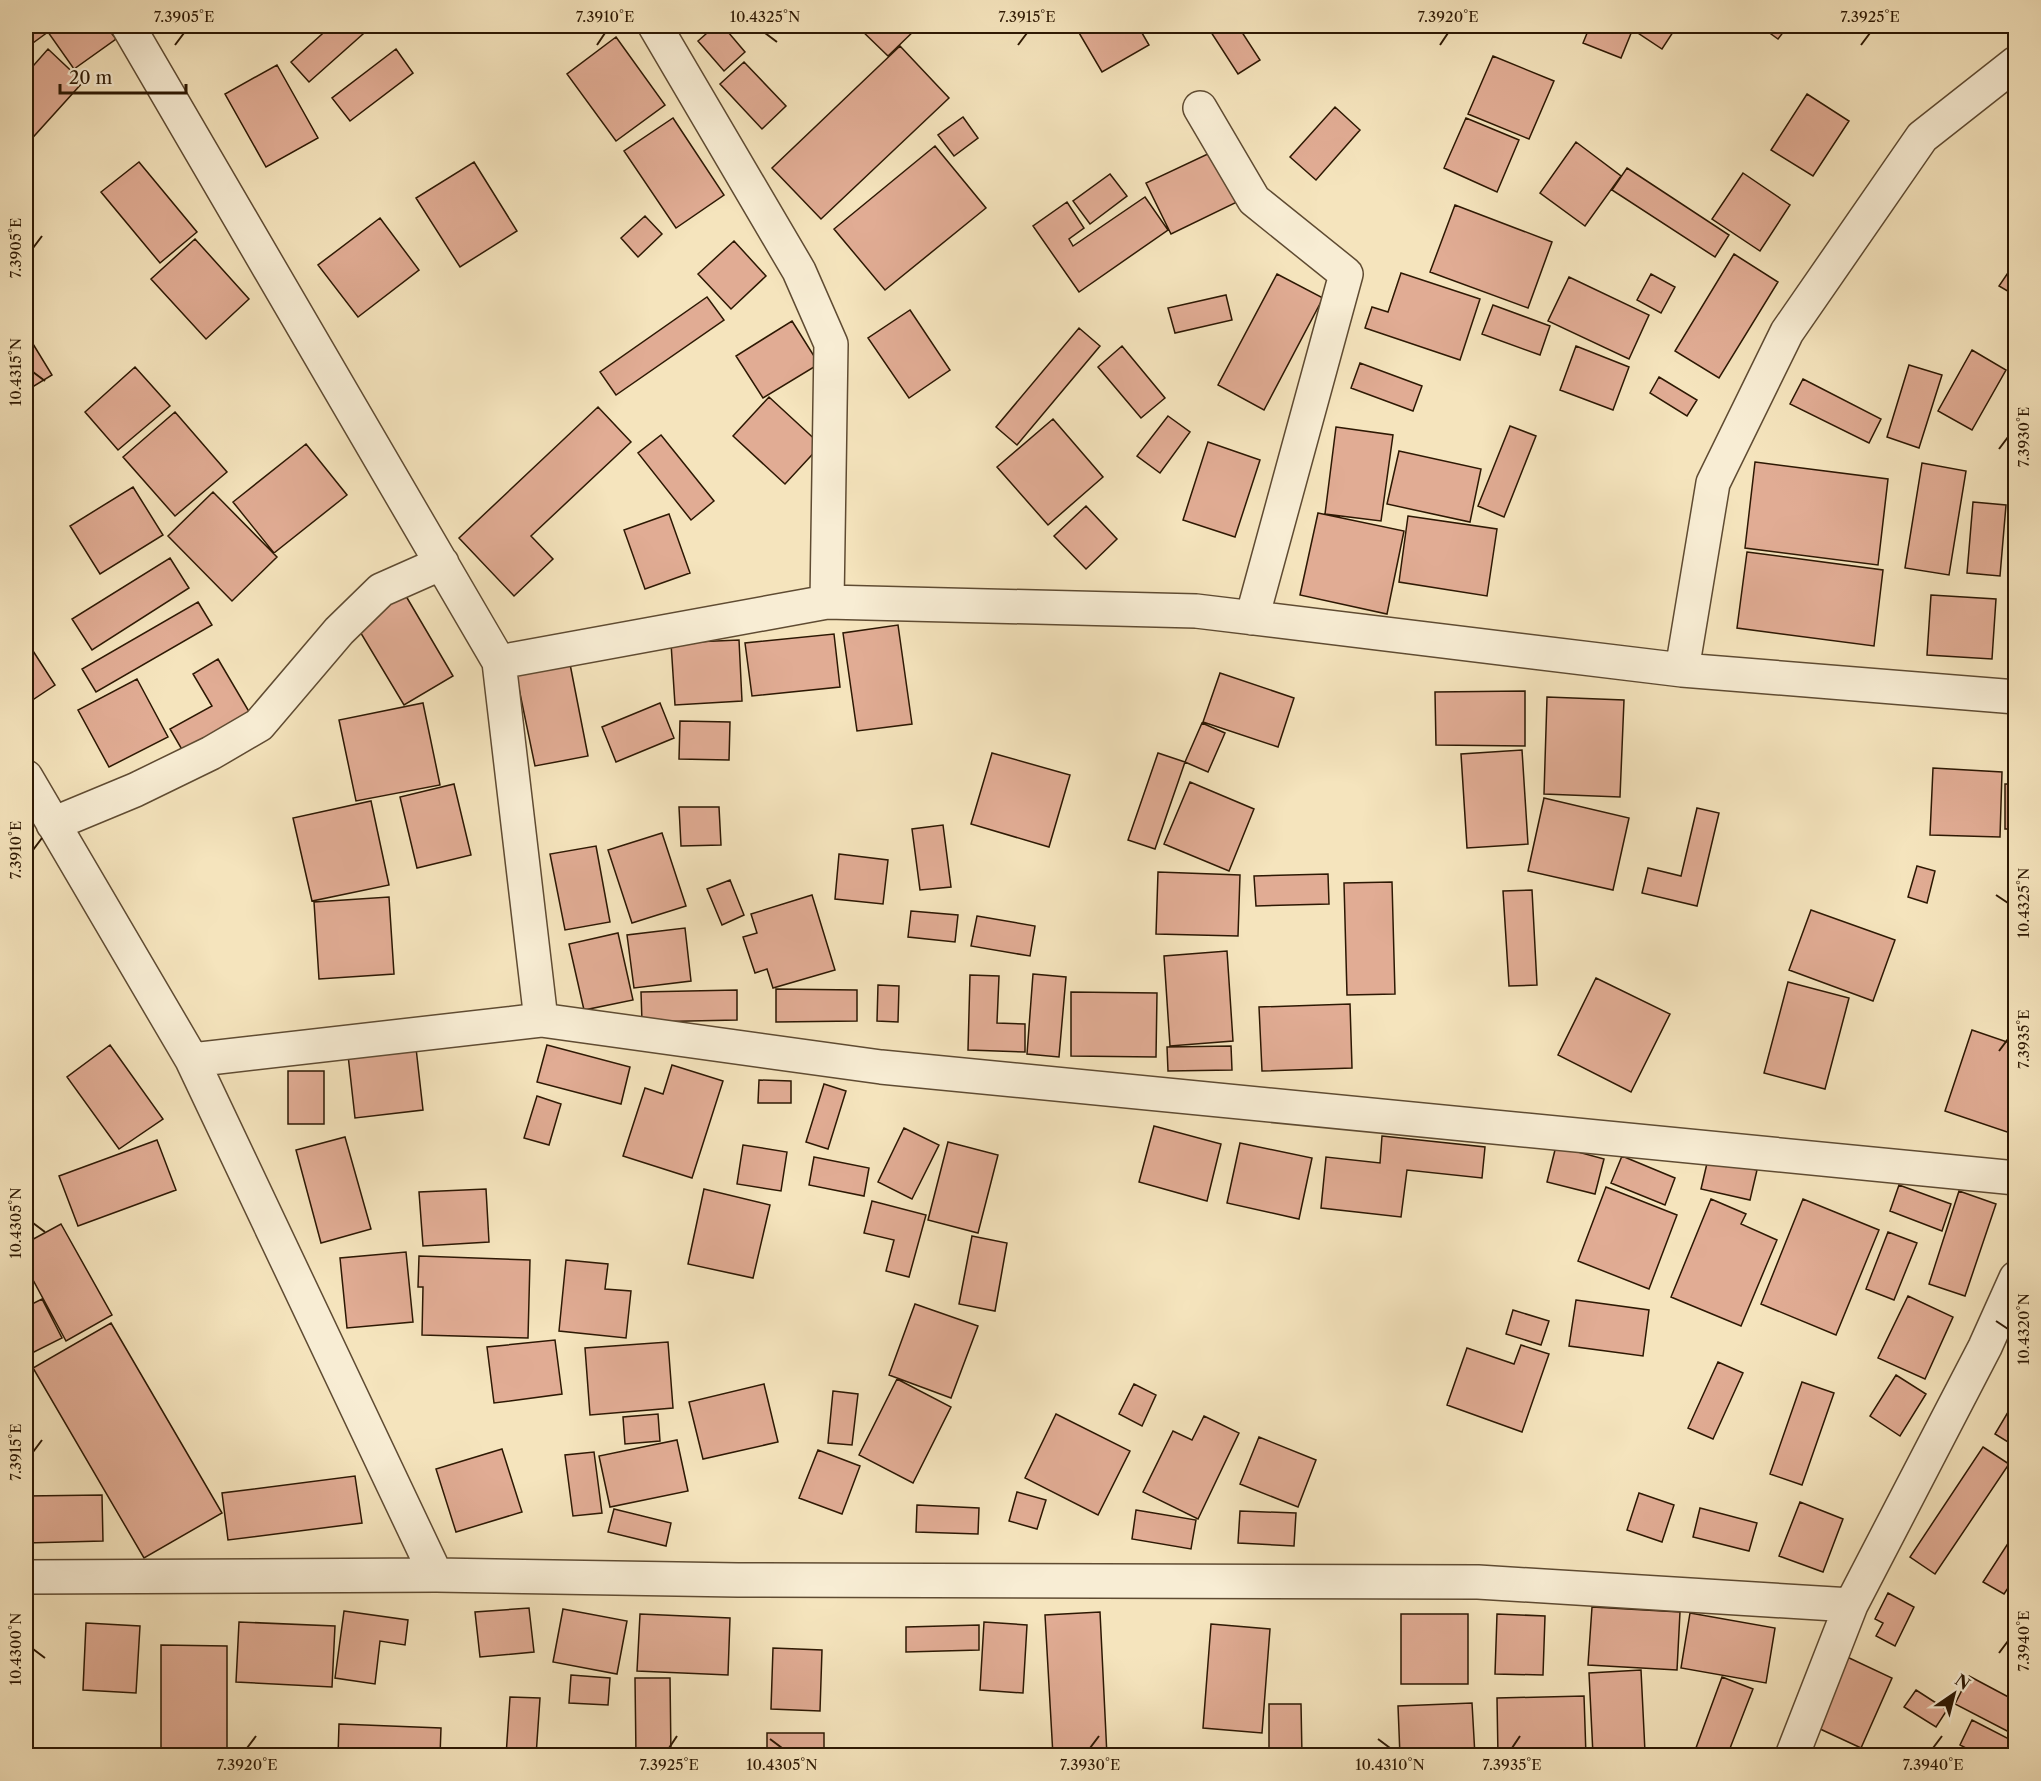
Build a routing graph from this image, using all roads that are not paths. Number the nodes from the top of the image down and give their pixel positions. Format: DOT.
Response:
graph roads {
  1 [pos="128,26"];
  2 [pos="655,26"];
  3 [pos="2016,63"];
  4 [pos="1200,108"];
  5 [pos="442,563"];
  6 [pos="827,602"];
  7 [pos="1252,618"];
  8 [pos="499,662"];
  9 [pos="1682,670"];
  10 [pos="2016,698"];
  11 [pos="26,777"];
  12 [pos="53,824"];
  13 [pos="541,1020"];
  14 [pos="192,1060"];
  15 [pos="2016,1178"];
  16 [pos="2016,1278"];
  17 [pos="436,1575"];
  18 [pos="26,1577"];
  19 [pos="1851,1605"];
  20 [pos="1792,1755"];
  1 -- 5 [label="street"];
  2 -- 6 [label="street"];
  3 -- 9 [label="street"];
  4 -- 7 [label="street"];
  5 -- 8 [label="street"];
  5 -- 12 [label="street"];
  6 -- 7 [label="street"];
  6 -- 8 [label="street"];
  7 -- 9 [label="street"];
  8 -- 13 [label="street"];
  9 -- 10 [label="street"];
  11 -- 12 [label="street"];
  12 -- 14 [label="street"];
  13 -- 14 [label="street"];
  13 -- 15 [label="street"];
  14 -- 17 [label="street"];
  16 -- 19 [label="street"];
  17 -- 18 [label="street"];
  17 -- 19 [label="street"];
  19 -- 20 [label="street"];
}
